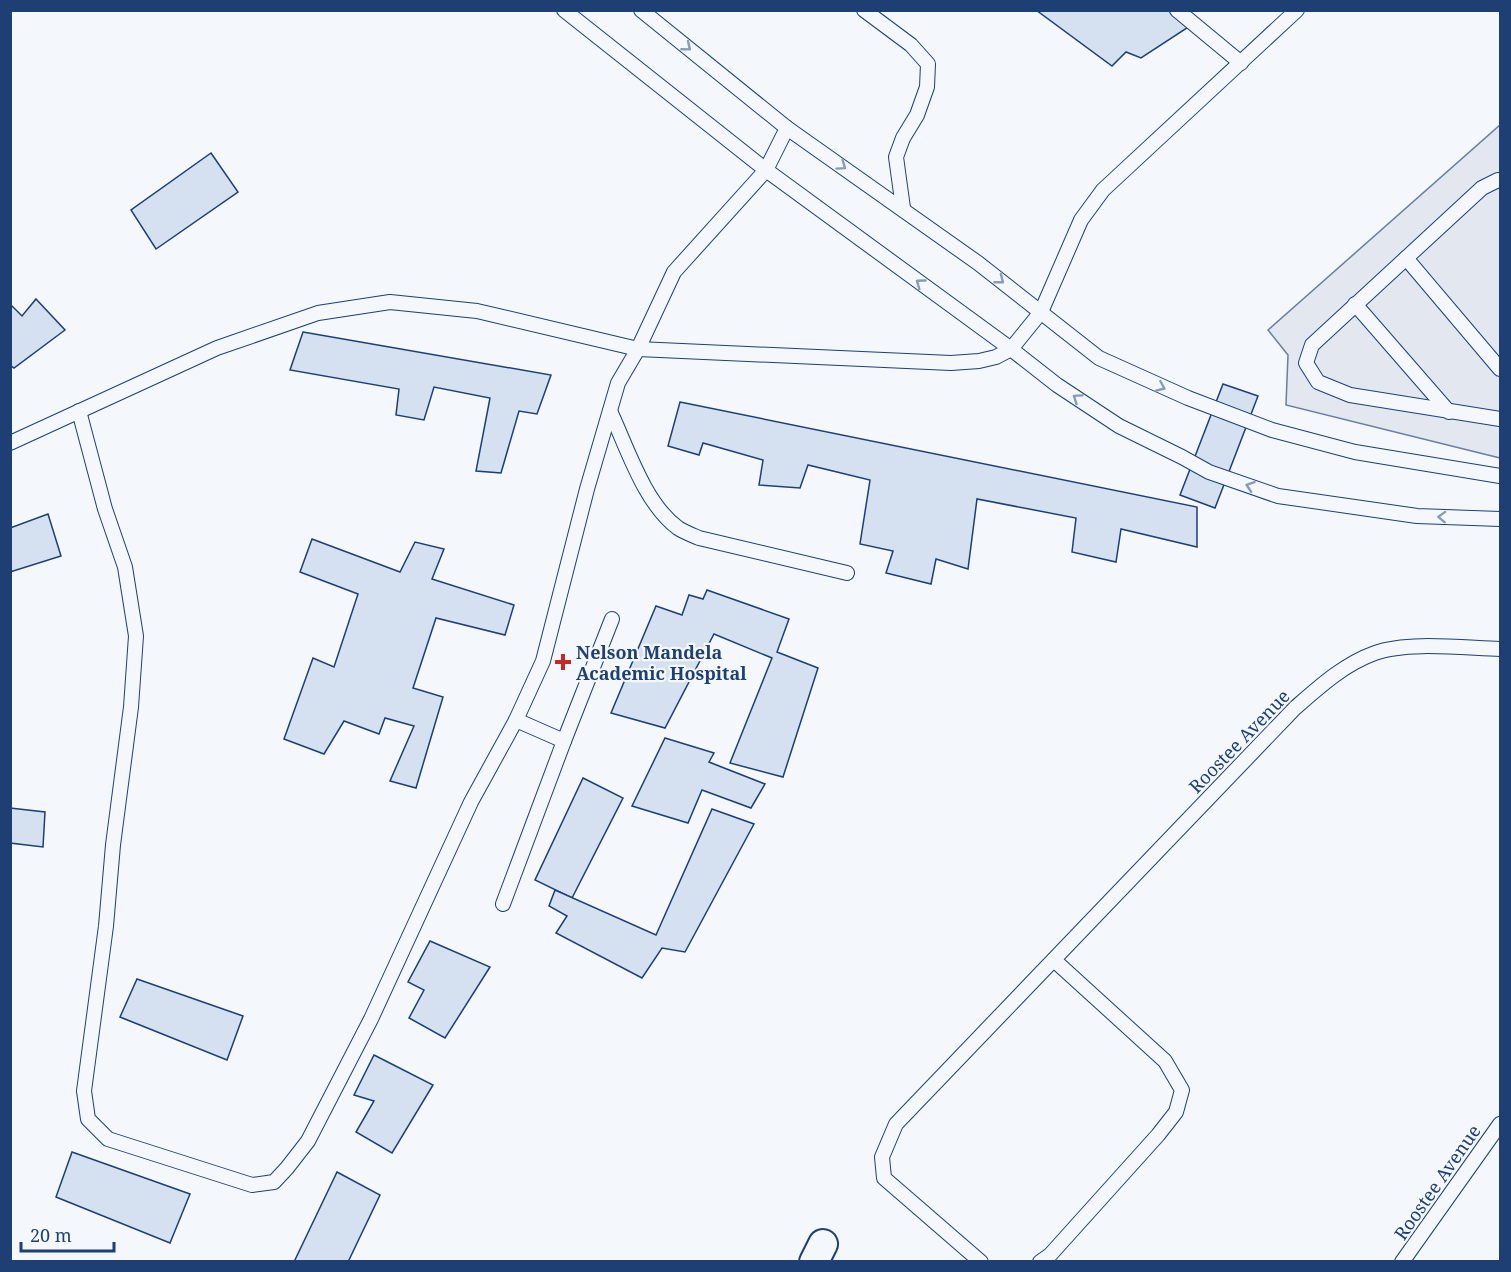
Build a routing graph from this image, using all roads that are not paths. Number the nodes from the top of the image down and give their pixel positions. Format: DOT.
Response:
graph roads {
  1 [pos="564,10"];
  2 [pos="641,10"];
  3 [pos="864,10"];
  4 [pos="1177,10"];
  5 [pos="1297,10"];
  6 [pos="1241,63"];
  7 [pos="788,128"];
  8 [pos="766,170"];
  9 [pos="1500,181"];
  10 [pos="903,208"];
  11 [pos="1406,258"];
  12 [pos="1355,304"];
  13 [pos="1041,312"];
  14 [pos="638,349"];
  15 [pos="1011,349"];
  16 [pos="1500,369"];
  17 [pos="79,411"];
  18 [pos="610,411"];
  19 [pos="1449,412"];
  20 [pos="1500,419"];
  21 [pos="10,443"];
  22 [pos="1500,476"];
  23 [pos="1500,519"];
  24 [pos="847,573"];
  25 [pos="612,619"];
  26 [pos="1500,649"];
  27 [pos="516,720"];
  28 [pos="564,741"];
  29 [pos="503,904"];
  30 [pos="1054,960"];
  31 [pos="1500,1124"];
  32 [pos="981,1262"];
  33 [pos="1040,1262"];
  34 [pos="1402,1262"];
  1 -- 8 [label="lane"];
  2 -- 7 [label="lane, one-way"];
  3 -- 10 [label="lane"];
  4 -- 6 [label="lane"];
  5 -- 6 [label="lane"];
  6 -- 13 [label="lane"];
  7 -- 8 [label="lane"];
  7 -- 10 [label="lane, one-way"];
  8 -- 14 [label="lane"];
  15 -- 8 [label="lane, one-way"];
  9 -- 11 [label="lane"];
  10 -- 13 [label="lane, one-way"];
  11 -- 12 [label="lane"];
  11 -- 16 [label="lane"];
  12 -- 19 [label="lane"];
  12 -- 19 [label="lane"];
  13 -- 15 [label="lane"];
  13 -- 22 [label="lane, one-way"];
  14 -- 15 [label="lane"];
  14 -- 17 [label="lane"];
  14 -- 18 [label="lane"];
  23 -- 15 [label="lane, one-way"];
  17 -- 21 [label="lane"];
  17 -- 27 [label="lane"];
  18 -- 24 [label="lane"];
  18 -- 27 [label="lane"];
  19 -- 20 [label="lane"];
  25 -- 28 [label="lane"];
  26 -- 30 [label="lane, Roostee Avenue"];
  27 -- 28 [label="lane"];
  28 -- 29 [label="lane"];
  30 -- 32 [label="lane, Roostee Avenue"];
  30 -- 33 [label="lane"];
  31 -- 34 [label="lane, Roostee Avenue"];
}
